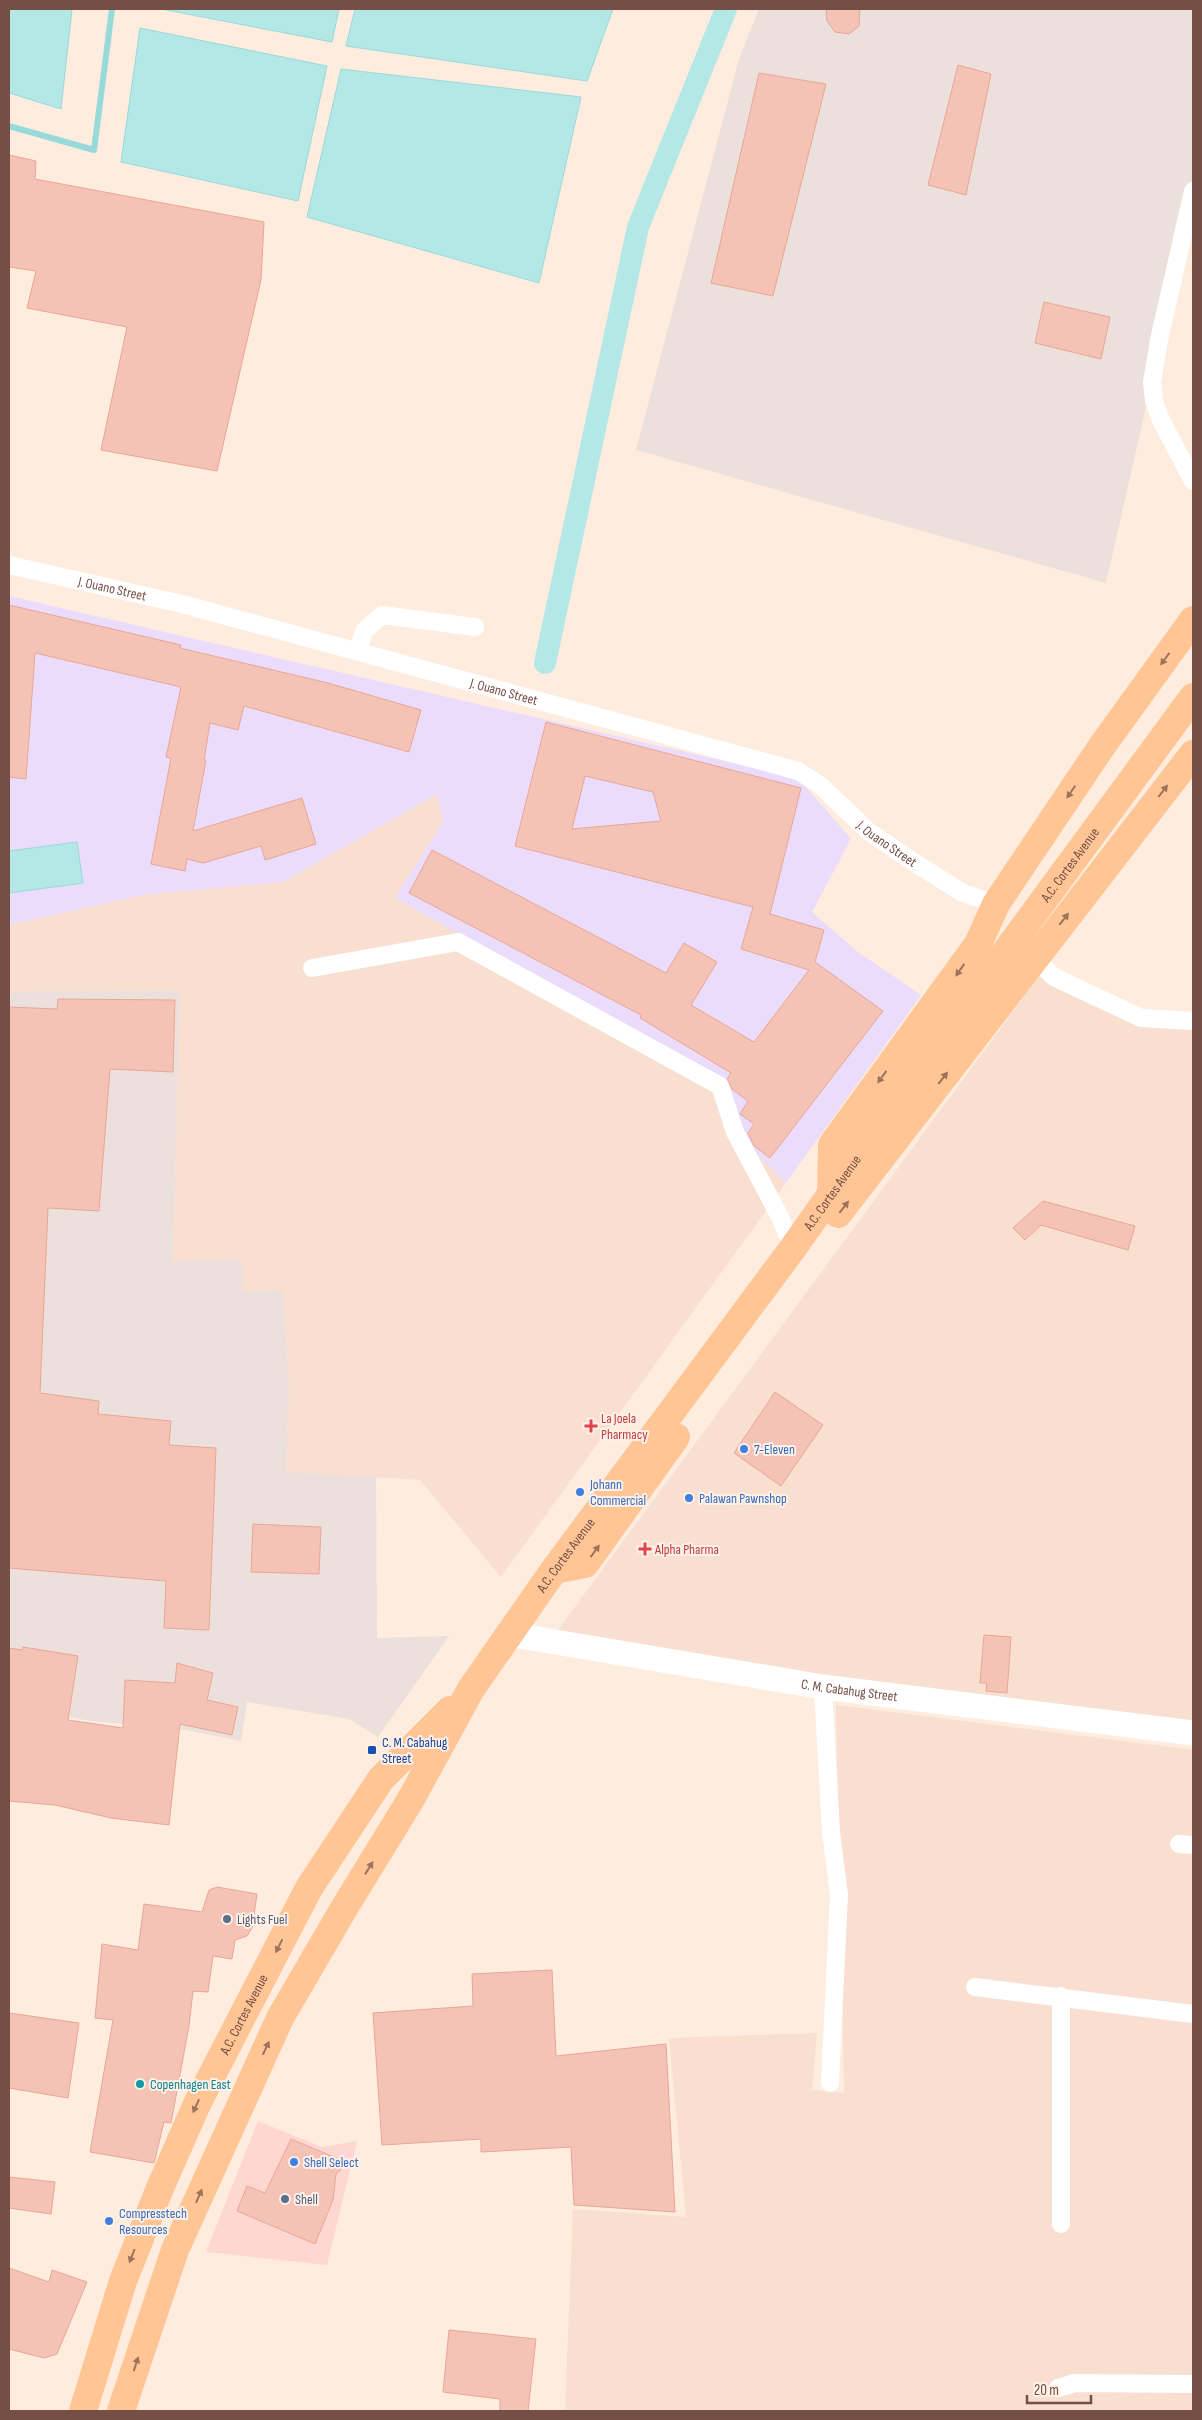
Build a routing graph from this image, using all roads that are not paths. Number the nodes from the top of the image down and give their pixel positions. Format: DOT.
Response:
graph roads {
  1 [pos="1193,190"];
  2 [pos="1193,482"];
  3 [pos="9,565"];
  4 [pos="1193,620"];
  5 [pos="475,628"];
  6 [pos="358,650"];
  7 [pos="1193,697"];
  8 [pos="1193,754"];
  9 [pos="996,904"];
  10 [pos="1034,958"];
  11 [pos="312,968"];
  12 [pos="1193,1021"];
  13 [pos="831,1194"];
  14 [pos="793,1248"];
  15 [pos="554,1570"];
  16 [pos="508,1634"];
  17 [pos="823,1687"];
  18 [pos="470,1689"];
  19 [pos="1193,1733"];
  20 [pos="975,1987"];
  21 [pos="1061,1996"];
  22 [pos="1193,2014"];
  23 [pos="830,2083"];
  24 [pos="1061,2224"];
  25 [pos="1193,2384"];
  26 [pos="1058,2388"];
  27 [pos="82,2411"];
  28 [pos="120,2411"];
  1 -- 2 [label="street"];
  3 -- 6 [label="street, J. Ouano Street"];
  4 -- 9 [label="main road, one-way"];
  5 -- 6 [label="street"];
  6 -- 9 [label="street, J. Ouano Street"];
  7 -- 13 [label="main road, A.C. Cortes Avenue"];
  10 -- 8 [label="main road, one-way"];
  9 -- 13 [label="main road, one-way"];
  10 -- 12 [label="street"];
  15 -- 10 [label="main road, one-way"];
  11 -- 14 [label="street"];
  13 -- 14 [label="main road, A.C. Cortes Avenue"];
  14 -- 15 [label="main road, A.C. Cortes Avenue"];
  15 -- 16 [label="main road, A.C. Cortes Avenue"];
  16 -- 17 [label="street, C. M. Cabahug Street"];
  16 -- 18 [label="main road, A.C. Cortes Avenue"];
  17 -- 19 [label="street, C. M. Cabahug Street"];
  17 -- 23 [label="street"];
  18 -- 27 [label="main road, A.C. Cortes Avenue, one-way"];
  28 -- 18 [label="main road, A.C. Cortes Avenue, one-way"];
  20 -- 21 [label="street"];
  21 -- 22 [label="street"];
  21 -- 24 [label="street"];
  25 -- 26 [label="street"];
}
